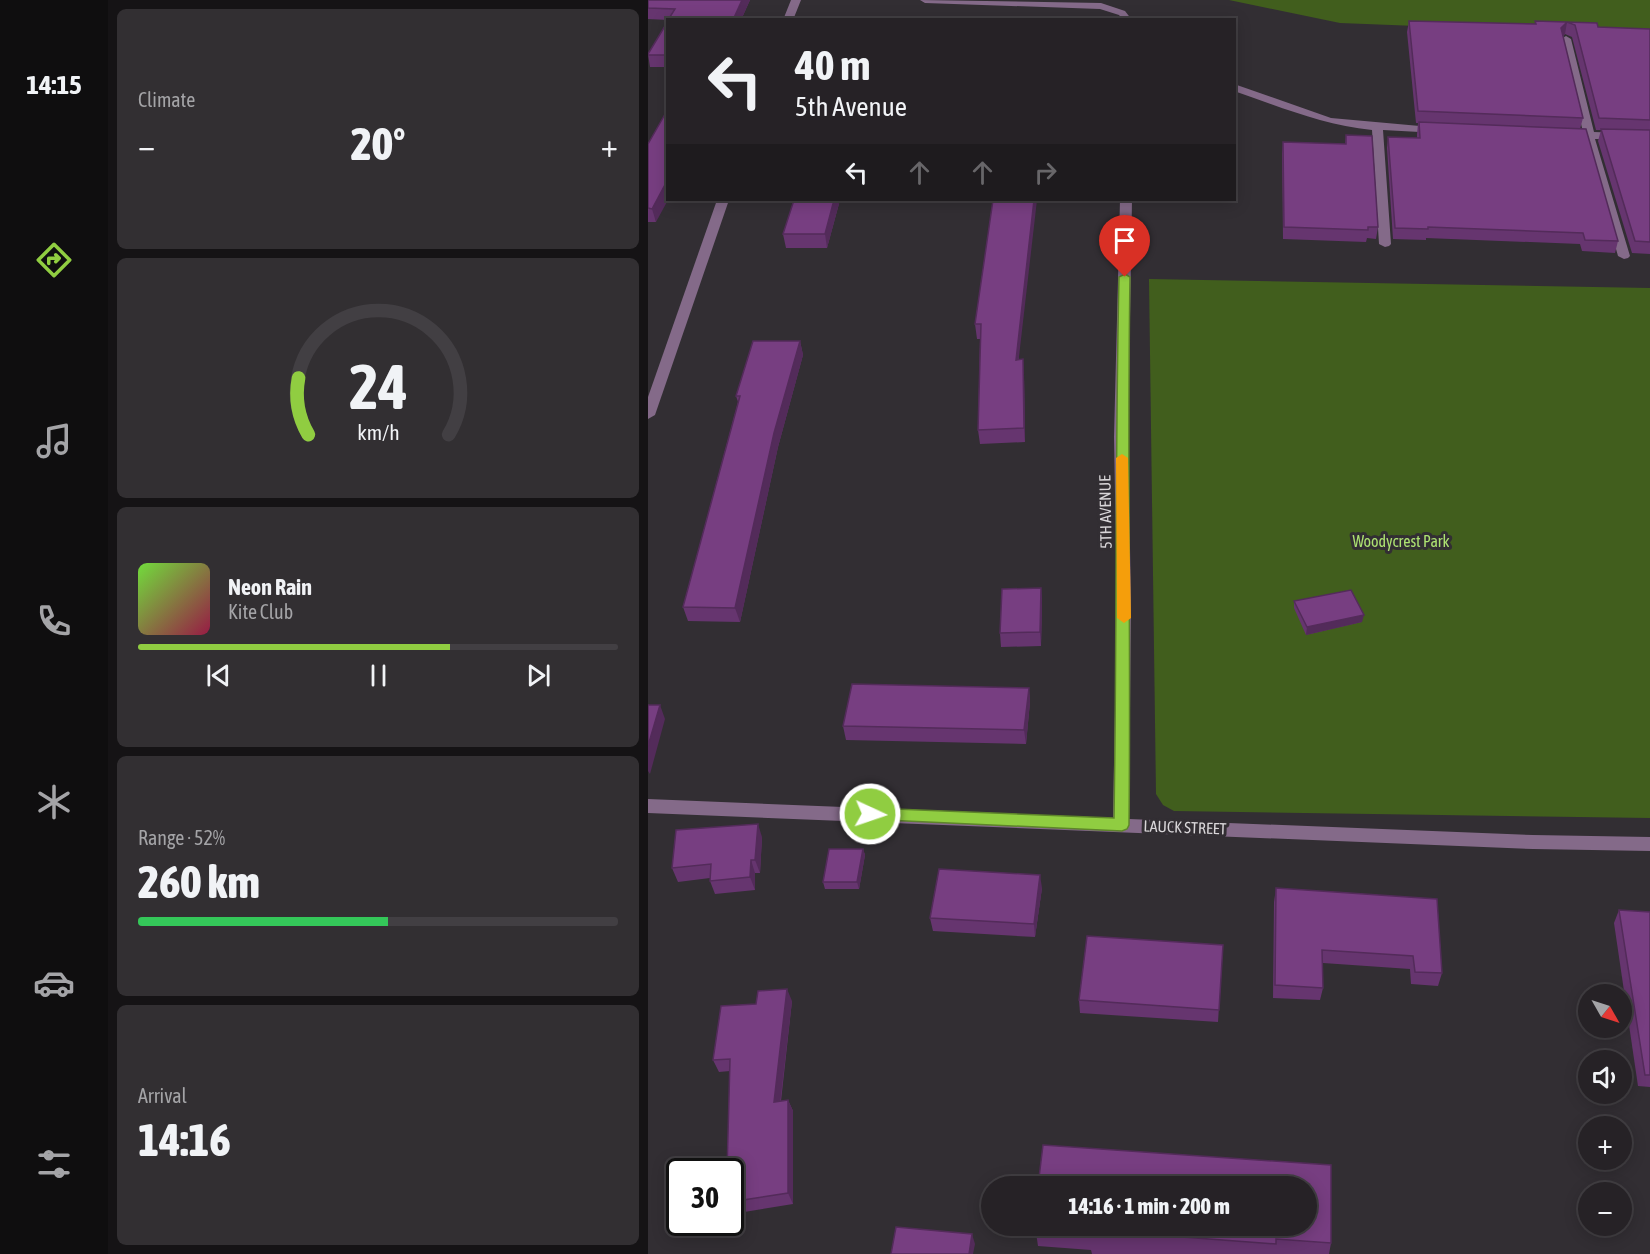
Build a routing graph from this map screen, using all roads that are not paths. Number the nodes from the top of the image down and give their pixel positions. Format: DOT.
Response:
graph roads {
  1 [pos="796,0"];
  2 [pos="925,0"];
  3 [pos="1125,16"];
  4 [pos="789,18"];
  5 [pos="1566,39"];
  6 [pos="1236,88"];
  7 [pos="1377,126"];
  8 [pos="1446,130"];
  9 [pos="1557,134"];
  10 [pos="1589,135"];
  11 [pos="1650,137"];
  12 [pos="723,201"];
  13 [pos="1126,201"];
  14 [pos="1386,244"];
  15 [pos="1624,256"];
  16 [pos="648,415"];
  17 [pos="648,806"];
  18 [pos="1122,825"];
  19 [pos="1650,844"];
  1 -- 4 [label="street"];
  2 -- 3 [label="street"];
  5 -- 10 [label="street"];
  6 -- 7 [label="street"];
  7 -- 8 [label="street"];
  7 -- 14 [label="street"];
  9 -- 10 [label="street"];
  10 -- 11 [label="street"];
  10 -- 15 [label="street"];
  12 -- 16 [label="street"];
  13 -- 18 [label="street, 5TH AVENUE"];
  17 -- 18 [label="street, LAUCK STREET"];
  18 -- 19 [label="street, LAUCK STREET"];
}
